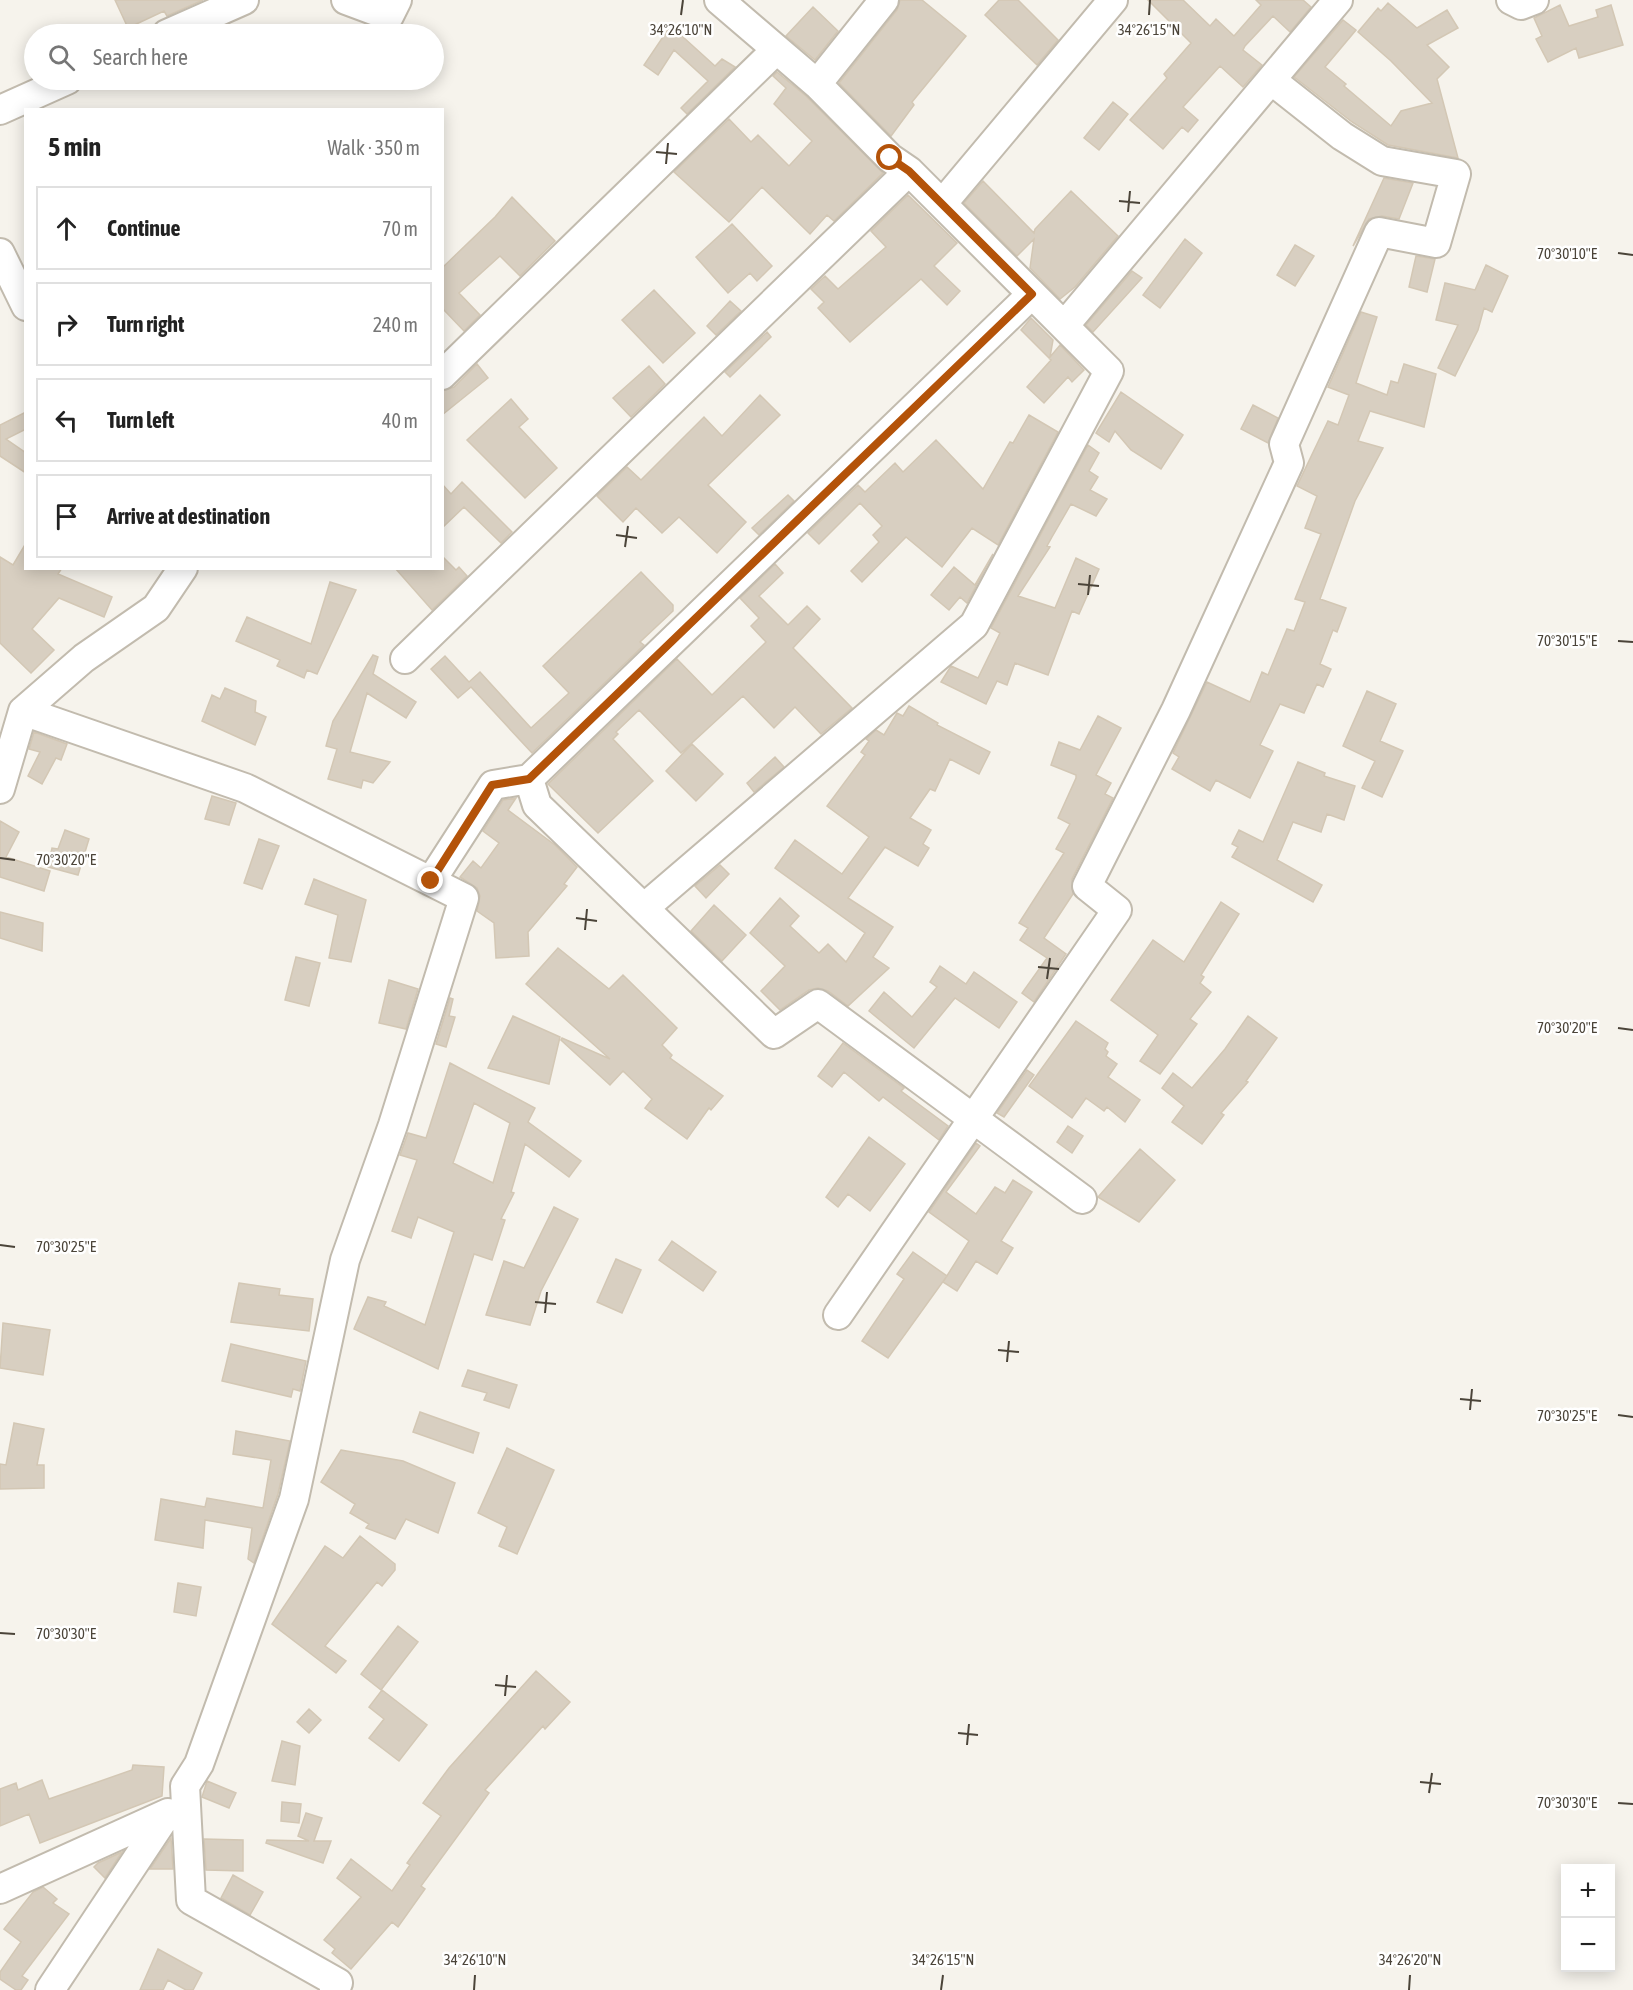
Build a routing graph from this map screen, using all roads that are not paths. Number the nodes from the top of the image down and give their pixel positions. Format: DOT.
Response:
graph roads {
  1 [pos="244,0"];
  2 [pos="346,0"];
  3 [pos="398,0"];
  4 [pos="719,0"];
  5 [pos="884,0"];
  6 [pos="1113,0"];
  7 [pos="1338,0"];
  8 [pos="1511,0"];
  9 [pos="1534,0"];
  10 [pos="190,24"];
  11 [pos="777,50"];
  12 [pos="1271,80"];
  13 [pos="817,84"];
  14 [pos="45,90"];
  15 [pos="0,110"];
  16 [pos="909,171"];
  17 [pos="942,204"];
  18 [pos="0,254"];
  19 [pos="1032,294"];
  20 [pos="24,302"];
  21 [pos="1064,326"];
  22 [pos="444,373"];
  23 [pos="182,570"];
  24 [pos="405,659"];
  25 [pos="14,721"];
  26 [pos="529,779"];
  27 [pos="0,789"];
  28 [pos="431,881"];
  29 [pos="644,908"];
  30 [pos="973,1119"];
  31 [pos="1082,1198"];
  32 [pos="838,1315"];
  33 [pos="177,1810"];
  34 [pos="0,1889"];
  35 [pos="50,1990"];
  36 [pos="334,1990"];
  1 -- 10 [label="street"];
  2 -- 3 [label="street"];
  4 -- 11 [label="street"];
  5 -- 13 [label="street"];
  6 -- 17 [label="street"];
  7 -- 12 [label="street"];
  8 -- 9 [label="street"];
  11 -- 13 [label="street"];
  11 -- 22 [label="street"];
  12 -- 21 [label="street"];
  12 -- 30 [label="street"];
  13 -- 16 [label="street"];
  14 -- 15 [label="street"];
  16 -- 17 [label="street"];
  16 -- 24 [label="street"];
  17 -- 19 [label="street"];
  18 -- 20 [label="street"];
  19 -- 21 [label="street"];
  19 -- 26 [label="street"];
  21 -- 29 [label="street"];
  23 -- 25 [label="street"];
  25 -- 27 [label="street"];
  25 -- 28 [label="street"];
  26 -- 28 [label="street"];
  26 -- 29 [label="street"];
  28 -- 33 [label="street"];
  29 -- 30 [label="street"];
  30 -- 31 [label="street"];
  30 -- 32 [label="street"];
  33 -- 34 [label="street"];
  33 -- 35 [label="street"];
  33 -- 36 [label="street"];
}
